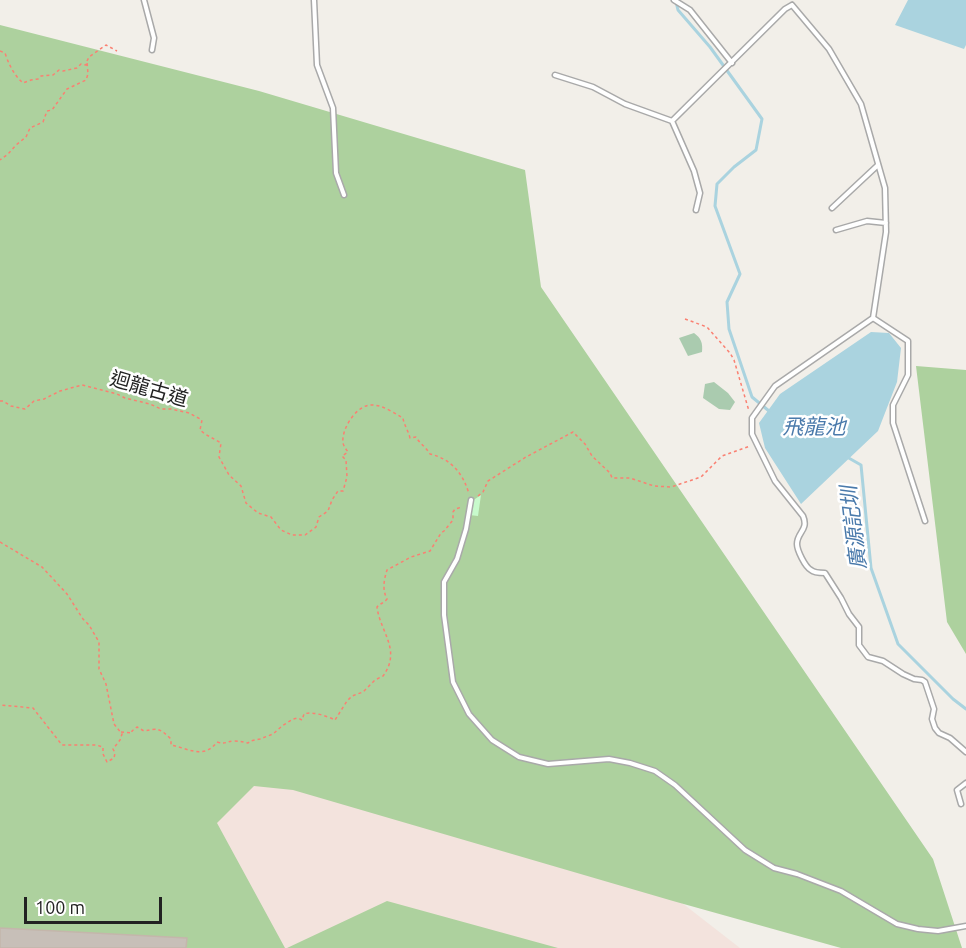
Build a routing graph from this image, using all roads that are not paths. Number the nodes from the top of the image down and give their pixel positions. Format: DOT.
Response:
graph roads {
  1 [pos="144,0"];
  2 [pos="314,0"];
  3 [pos="674,0"];
  4 [pos="792,2"];
  5 [pos="152,50"];
  6 [pos="730,64"];
  7 [pos="555,75"];
  8 [pos="672,121"];
  9 [pos="878,165"];
  10 [pos="344,195"];
  11 [pos="832,208"];
  12 [pos="696,210"];
  13 [pos="886,223"];
  14 [pos="836,230"];
  15 [pos="873,318"];
  16 [pos="471,500"];
  17 [pos="925,521"];
  18 [pos="966,752"];
  19 [pos="966,783"];
  20 [pos="961,804"];
  21 [pos="966,926"];
  1 -- 5 [label="lane"];
  2 -- 10 [label="lane"];
  3 -- 6 [label="lane"];
  4 -- 6 [label="lane"];
  4 -- 9 [label="lane"];
  6 -- 8 [label="lane"];
  7 -- 8 [label="lane"];
  8 -- 12 [label="lane"];
  9 -- 11 [label="lane"];
  9 -- 13 [label="lane"];
  13 -- 14 [label="lane"];
  13 -- 15 [label="lane"];
  15 -- 17 [label="lane"];
  15 -- 18 [label="lane"];
  16 -- 21 [label="lane"];
  19 -- 20 [label="lane"];
}
